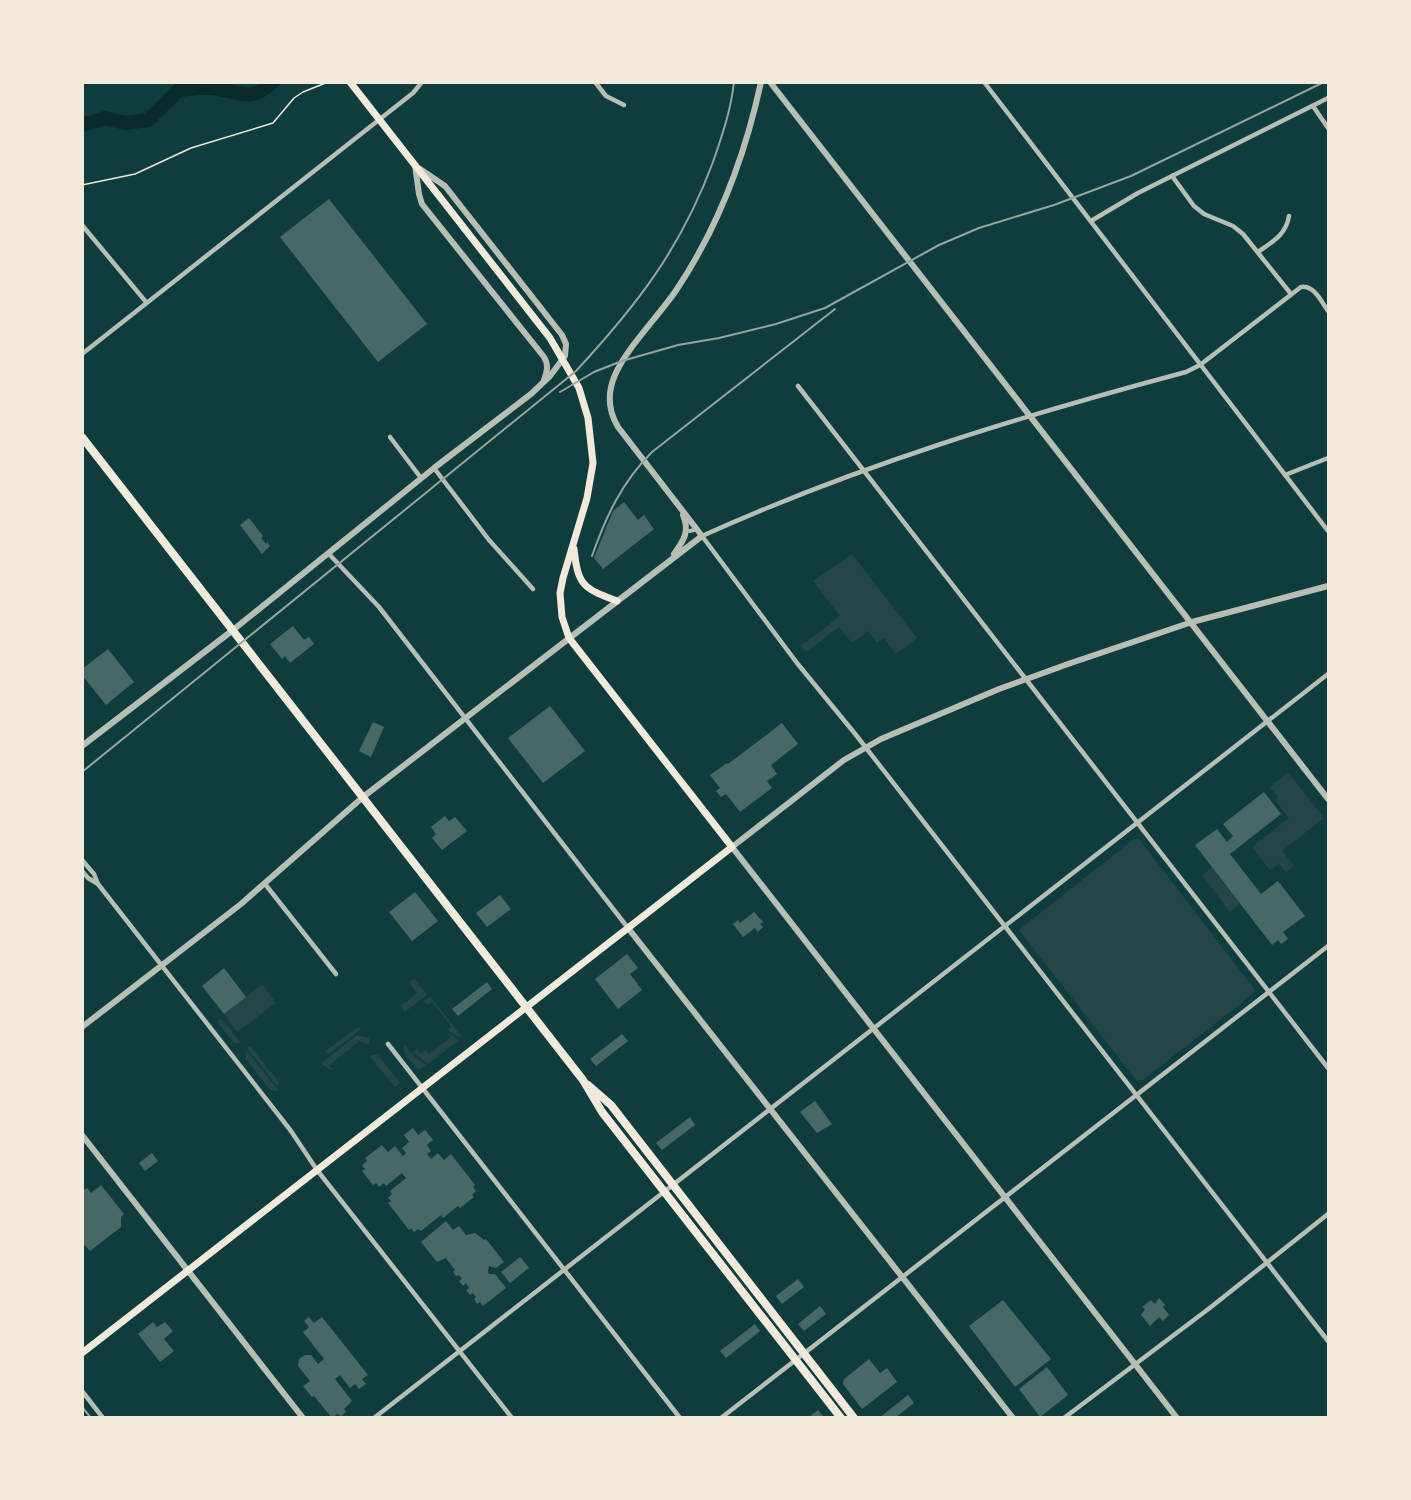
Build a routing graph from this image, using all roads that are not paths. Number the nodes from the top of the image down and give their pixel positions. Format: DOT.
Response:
graph roads {
  1 [pos="350,82"];
  2 [pos="422,82"];
  3 [pos="595,82"];
  4 [pos="761,82"];
  5 [pos="770,82"];
  6 [pos="984,82"];
  7 [pos="1329,98"];
  8 [pos="624,105"];
  9 [pos="1313,106"];
  10 [pos="379,120"];
  11 [pos="1329,128"];
  12 [pos="415,165"];
  13 [pos="1172,176"];
  14 [pos="1289,216"];
  15 [pos="1090,221"];
  16 [pos="82,225"];
  17 [pos="1258,252"];
  18 [pos="1291,294"];
  19 [pos="146,302"];
  20 [pos="1329,311"];
  21 [pos="82,354"];
  22 [pos="1200,365"];
  23 [pos="541,386"];
  24 [pos="798,386"];
  25 [pos="1030,415"];
  26 [pos="82,437"];
  27 [pos="390,437"];
  28 [pos="1329,458"];
  29 [pos="434,468"];
  30 [pos="862,471"];
  31 [pos="1285,475"];
  32 [pos="421,478"];
  33 [pos="677,503"];
  34 [pos="1329,531"];
  35 [pos="702,536"];
  36 [pos="573,544"];
  37 [pos="328,553"];
  38 [pos="669,561"];
  39 [pos="1329,586"];
  40 [pos="533,589"];
  41 [pos="617,601"];
  42 [pos="1192,622"];
  43 [pos="233,630"];
  44 [pos="569,638"];
  45 [pos="1329,674"];
  46 [pos="1026,679"];
  47 [pos="465,718"];
  48 [pos="1268,722"];
  49 [pos="82,746"];
  50 [pos="865,747"];
  51 [pos="363,797"];
  52 [pos="1329,799"];
  53 [pos="1138,823"];
  54 [pos="732,847"];
  55 [pos="82,860"];
  56 [pos="82,871"];
  57 [pos="98,884"];
  58 [pos="265,884"];
  59 [pos="1005,926"];
  60 [pos="628,928"];
  61 [pos="1329,946"];
  62 [pos="162,965"];
  63 [pos="336,974"];
  64 [pos="1269,992"];
  65 [pos="526,1007"];
  66 [pos="82,1027"];
  67 [pos="874,1028"];
  68 [pos="388,1044"];
  69 [pos="1329,1068"];
  70 [pos="583,1080"];
  71 [pos="422,1088"];
  72 [pos="1138,1094"];
  73 [pos="771,1110"];
  74 [pos="82,1135"];
  75 [pos="317,1170"];
  76 [pos="674,1185"];
  77 [pos="665,1192"];
  78 [pos="1006,1197"];
  79 [pos="1329,1214"];
  80 [pos="1267,1262"];
  81 [pos="188,1270"];
  82 [pos="565,1270"];
  83 [pos="902,1277"];
  84 [pos="1329,1341"];
  85 [pos="460,1351"];
  86 [pos="82,1353"];
  87 [pos="804,1354"];
  88 [pos="796,1360"];
  89 [pos="1135,1364"];
  90 [pos="82,1391"];
  91 [pos="103,1418"];
  92 [pos="303,1418"];
  93 [pos="374,1418"];
  94 [pos="512,1418"];
  95 [pos="681,1418"];
  96 [pos="721,1418"];
  97 [pos="841,1418"];
  98 [pos="854,1418"];
  99 [pos="1013,1418"];
  100 [pos="1065,1418"];
  101 [pos="1177,1418"];
  1 -- 10 [label="main road"];
  2 -- 10 [label="street"];
  3 -- 8 [label="street"];
  4 -- 33 [label="street"];
  5 -- 25 [label="street"];
  6 -- 15 [label="street"];
  7 -- 9 [label="street"];
  9 -- 11 [label="street"];
  9 -- 13 [label="street"];
  10 -- 12 [label="main road"];
  10 -- 19 [label="street"];
  12 -- 23 [label="street"];
  12 -- 23 [label="street"];
  12 -- 36 [label="main road"];
  13 -- 15 [label="street"];
  13 -- 17 [label="street"];
  14 -- 17 [label="street"];
  15 -- 22 [label="street"];
  16 -- 19 [label="street"];
  17 -- 18 [label="street"];
  18 -- 20 [label="street"];
  18 -- 22 [label="street"];
  19 -- 21 [label="street"];
  22 -- 25 [label="street"];
  22 -- 31 [label="street"];
  23 -- 29 [label="street"];
  24 -- 30 [label="street"];
  25 -- 30 [label="street"];
  25 -- 42 [label="street"];
  26 -- 43 [label="highway"];
  27 -- 32 [label="street"];
  28 -- 31 [label="street"];
  29 -- 32 [label="street"];
  29 -- 40 [label="street"];
  30 -- 35 [label="street"];
  30 -- 46 [label="street"];
  31 -- 34 [label="street"];
  32 -- 37 [label="street"];
  33 -- 35 [label="street"];
  33 -- 38 [label="street"];
  35 -- 38 [label="street"];
  35 -- 50 [label="street"];
  36 -- 41 [label="main road"];
  36 -- 44 [label="main road"];
  37 -- 43 [label="street"];
  37 -- 47 [label="street"];
  38 -- 41 [label="street"];
  39 -- 42 [label="street"];
  41 -- 44 [label="street"];
  42 -- 46 [label="street"];
  42 -- 48 [label="street"];
  43 -- 49 [label="street"];
  43 -- 51 [label="highway"];
  44 -- 47 [label="street"];
  44 -- 54 [label="main road"];
  45 -- 48 [label="street"];
  46 -- 50 [label="street"];
  46 -- 53 [label="street"];
  47 -- 51 [label="street"];
  47 -- 60 [label="street"];
  48 -- 52 [label="street"];
  48 -- 53 [label="street"];
  50 -- 54 [label="street"];
  50 -- 59 [label="street"];
  51 -- 58 [label="street"];
  51 -- 65 [label="highway"];
  53 -- 59 [label="street"];
  53 -- 64 [label="street"];
  54 -- 60 [label="main road"];
  54 -- 67 [label="street"];
  55 -- 57 [label="street"];
  56 -- 57 [label="street"];
  57 -- 62 [label="street"];
  58 -- 62 [label="street"];
  58 -- 63 [label="street"];
  59 -- 67 [label="street"];
  59 -- 72 [label="street"];
  60 -- 65 [label="main road"];
  60 -- 73 [label="street"];
  61 -- 64 [label="street"];
  62 -- 66 [label="street"];
  62 -- 75 [label="street"];
  64 -- 69 [label="street"];
  64 -- 72 [label="street"];
  65 -- 70 [label="highway"];
  65 -- 71 [label="main road"];
  67 -- 73 [label="street"];
  67 -- 78 [label="street"];
  68 -- 71 [label="street"];
  70 -- 76 [label="highway"];
  70 -- 77 [label="highway"];
  71 -- 75 [label="main road"];
  71 -- 82 [label="street"];
  72 -- 78 [label="street"];
  72 -- 80 [label="street"];
  73 -- 76 [label="street"];
  73 -- 83 [label="street"];
  74 -- 81 [label="street"];
  75 -- 81 [label="main road"];
  75 -- 85 [label="street"];
  76 -- 77 [label="street"];
  76 -- 87 [label="highway"];
  77 -- 82 [label="street"];
  77 -- 88 [label="highway"];
  78 -- 83 [label="street"];
  78 -- 89 [label="street"];
  79 -- 80 [label="street"];
  80 -- 84 [label="street"];
  80 -- 89 [label="street"];
  81 -- 86 [label="main road"];
  81 -- 92 [label="street"];
  82 -- 85 [label="street"];
  82 -- 95 [label="street"];
  83 -- 87 [label="street"];
  83 -- 99 [label="street"];
  85 -- 93 [label="street"];
  85 -- 94 [label="street"];
  87 -- 88 [label="street"];
  87 -- 98 [label="highway"];
  88 -- 96 [label="street"];
  88 -- 97 [label="highway"];
  89 -- 100 [label="street"];
  89 -- 101 [label="street"];
  90 -- 91 [label="street"];
}
